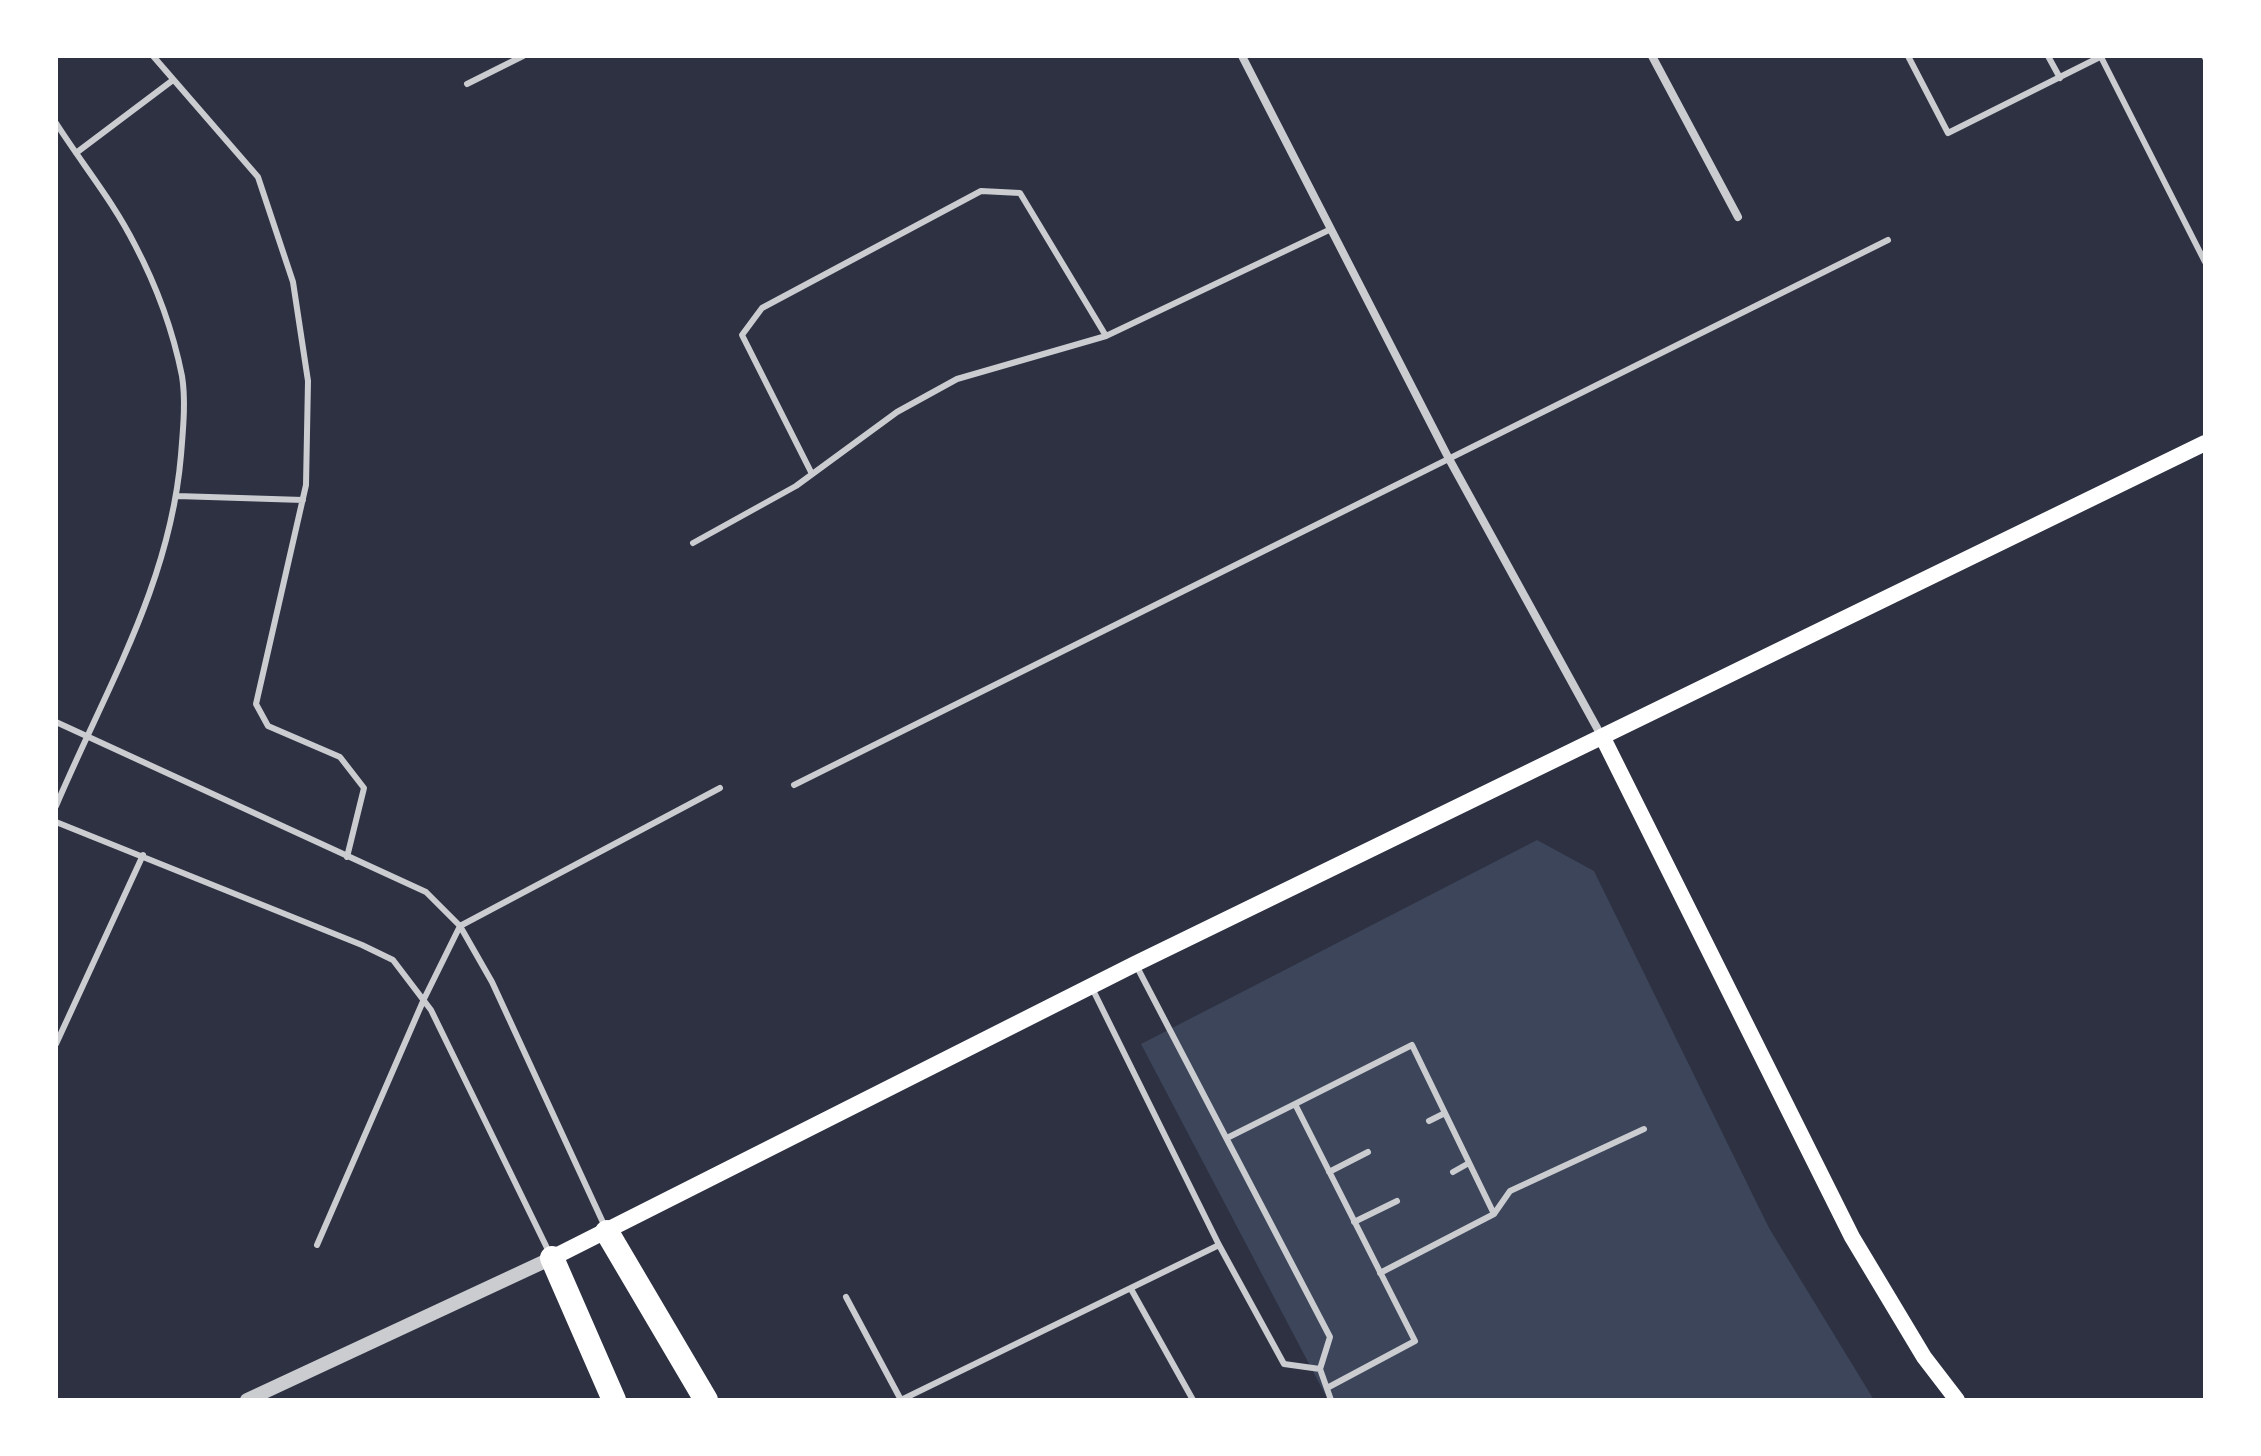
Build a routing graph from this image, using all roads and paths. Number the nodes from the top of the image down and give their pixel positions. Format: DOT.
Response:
graph roads {
  1 [pos="153,56"];
  2 [pos="523,56"];
  3 [pos="1242,56"];
  4 [pos="1652,56"];
  5 [pos="1908,56"];
  6 [pos="2048,56"];
  7 [pos="2101,56"];
  8 [pos="2060,78"];
  9 [pos="173,80"];
  10 [pos="467,84"];
  11 [pos="56,123"];
  12 [pos="76,153"];
  13 [pos="1738,217"];
  14 [pos="1329,230"];
  15 [pos="1888,240"];
  16 [pos="2205,262"];
  17 [pos="1106,336"];
  18 [pos="2205,443"];
  19 [pos="1448,457"];
  20 [pos="812,474"];
  21 [pos="177,496"];
  22 [pos="303,500"];
  23 [pos="693,543"];
  24 [pos="56,722"];
  25 [pos="86,736"];
  26 [pos="1603,738"];
  27 [pos="794,785"];
  28 [pos="720,788"];
  29 [pos="56,806"];
  30 [pos="56,822"];
  31 [pos="143,855"];
  32 [pos="347,857"];
  33 [pos="460,926"];
  34 [pos="1135,964"];
  35 [pos="1091,986"];
  36 [pos="424,999"];
  37 [pos="56,1044"];
  38 [pos="1295,1104"];
  39 [pos="1445,1113"];
  40 [pos="1429,1121"];
  41 [pos="1644,1129"];
  42 [pos="1227,1138"];
  43 [pos="1368,1152"];
  44 [pos="1469,1163"];
  45 [pos="1329,1172"];
  46 [pos="1453,1172"];
  47 [pos="1397,1201"];
  48 [pos="1494,1214"];
  49 [pos="1354,1222"];
  50 [pos="607,1232"];
  51 [pos="317,1245"];
  52 [pos="1219,1245"];
  53 [pos="552,1258"];
  54 [pos="1380,1273"];
  55 [pos="1131,1289"];
  56 [pos="846,1297"];
  57 [pos="1320,1369"];
  58 [pos="1327,1388"];
  59 [pos="247,1400"];
  60 [pos="614,1400"];
  61 [pos="706,1400"];
  62 [pos="901,1400"];
  63 [pos="1193,1400"];
  64 [pos="1331,1400"];
  65 [pos="1957,1400"];
  1 -- 9 [label="lane"];
  2 -- 10 [label="lane"];
  3 -- 14 [label="street"];
  4 -- 13 [label="street"];
  5 -- 8 [label="lane"];
  6 -- 8 [label="lane"];
  7 -- 8 [label="lane"];
  7 -- 16 [label="lane"];
  9 -- 12 [label="lane"];
  9 -- 22 [label="lane"];
  11 -- 12 [label="lane"];
  12 -- 21 [label="lane"];
  14 -- 17 [label="lane"];
  14 -- 19 [label="street"];
  15 -- 19 [label="lane"];
  17 -- 20 [label="lane"];
  17 -- 20 [label="lane"];
  18 -- 26 [label="main road"];
  19 -- 26 [label="street"];
  19 -- 27 [label="lane"];
  20 -- 23 [label="lane"];
  21 -- 22 [label="lane"];
  21 -- 25 [label="lane"];
  22 -- 32 [label="lane"];
  24 -- 25 [label="lane"];
  25 -- 29 [label="lane"];
  25 -- 32 [label="lane"];
  26 -- 34 [label="main road"];
  26 -- 65 [label="main road"];
  28 -- 33 [label="lane"];
  30 -- 31 [label="lane"];
  31 -- 36 [label="lane"];
  31 -- 37 [label="lane"];
  32 -- 33 [label="lane"];
  33 -- 36 [label="lane"];
  33 -- 50 [label="lane"];
  34 -- 35 [label="main road"];
  34 -- 42 [label="lane"];
  35 -- 50 [label="main road"];
  35 -- 52 [label="lane"];
  36 -- 51 [label="lane"];
  36 -- 53 [label="lane"];
  38 -- 39 [label="lane"];
  38 -- 42 [label="lane"];
  38 -- 45 [label="lane"];
  39 -- 40 [label="lane"];
  39 -- 44 [label="lane"];
  41 -- 48 [label="lane"];
  42 -- 57 [label="lane"];
  43 -- 45 [label="lane"];
  44 -- 46 [label="lane"];
  44 -- 48 [label="lane"];
  45 -- 49 [label="lane"];
  47 -- 49 [label="lane"];
  48 -- 54 [label="lane"];
  49 -- 54 [label="lane"];
  50 -- 53 [label="main road"];
  50 -- 61 [label="highway"];
  52 -- 55 [label="lane"];
  52 -- 57 [label="lane"];
  53 -- 59 [label="street"];
  53 -- 60 [label="highway"];
  54 -- 58 [label="lane"];
  55 -- 62 [label="lane"];
  55 -- 63 [label="lane"];
  56 -- 62 [label="lane"];
  57 -- 58 [label="lane"];
  58 -- 64 [label="lane"];
}
